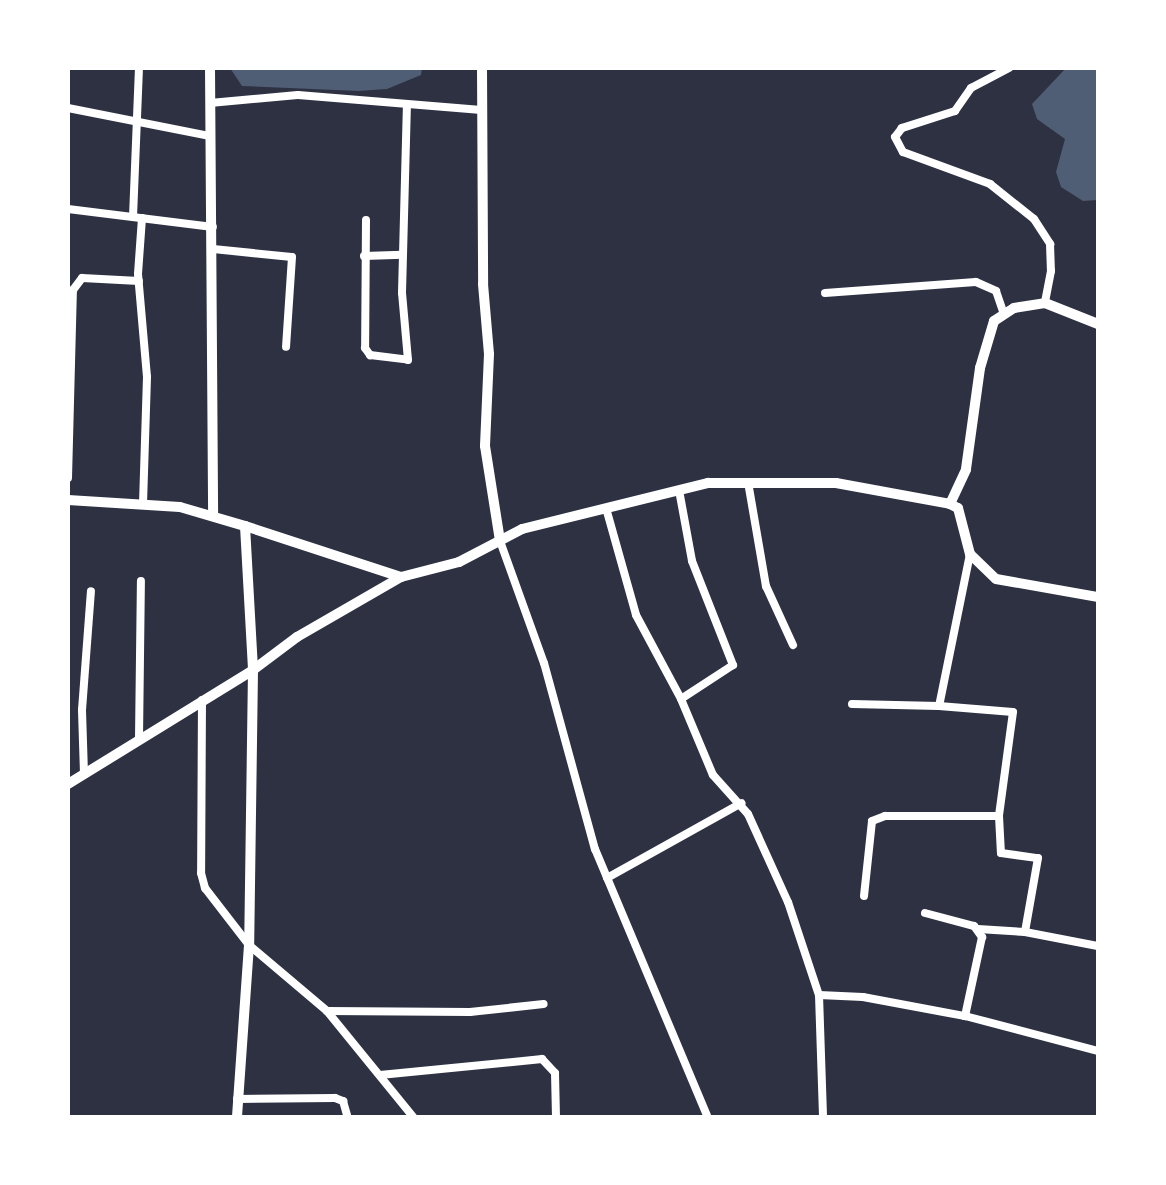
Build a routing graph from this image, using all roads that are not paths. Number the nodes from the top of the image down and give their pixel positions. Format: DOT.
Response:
graph roads {
  1 [pos="139,68"];
  2 [pos="210,68"];
  3 [pos="482,68"];
  4 [pos="1009,68"];
  5 [pos="210,103"];
  6 [pos="407,105"];
  7 [pos="68,108"];
  8 [pos="481,110"];
  9 [pos="139,126"];
  10 [pos="210,136"];
  11 [pos="68,209"];
  12 [pos="138,218"];
  13 [pos="366,220"];
  14 [pos="213,227"];
  15 [pos="213,250"];
  16 [pos="402,255"];
  17 [pos="364,256"];
  18 [pos="139,281"];
  19 [pos="825,292"];
  20 [pos="1045,302"];
  21 [pos="1004,314"];
  22 [pos="1098,324"];
  23 [pos="286,346"];
  24 [pos="68,478"];
  25 [pos="748,481"];
  26 [pos="679,490"];
  27 [pos="68,500"];
  28 [pos="142,504"];
  29 [pos="950,504"];
  30 [pos="606,508"];
  31 [pos="213,513"];
  32 [pos="245,526"];
  33 [pos="500,541"];
  34 [pos="970,554"];
  35 [pos="402,578"];
  36 [pos="141,580"];
  37 [pos="91,590"];
  38 [pos="1098,597"];
  39 [pos="793,645"];
  40 [pos="253,670"];
  41 [pos="681,698"];
  42 [pos="202,700"];
  43 [pos="852,704"];
  44 [pos="939,706"];
  45 [pos="139,738"];
  46 [pos="84,774"];
  47 [pos="68,784"];
  48 [pos="742,803"];
  49 [pos="999,816"];
  50 [pos="606,878"];
  51 [pos="864,896"];
  52 [pos="925,913"];
  53 [pos="978,928"];
  54 [pos="1025,932"];
  55 [pos="250,945"];
  56 [pos="1098,946"];
  57 [pos="819,996"];
  58 [pos="544,1004"];
  59 [pos="328,1010"];
  60 [pos="965,1016"];
  61 [pos="1098,1051"];
  62 [pos="380,1075"];
  63 [pos="238,1099"];
  64 [pos="237,1118"];
  65 [pos="348,1118"];
  66 [pos="414,1118"];
  67 [pos="556,1118"];
  68 [pos="708,1118"];
  69 [pos="823,1118"];
  1 -- 9 [label="street"];
  2 -- 5 [label="street"];
  3 -- 8 [label="street"];
  4 -- 20 [label="street"];
  5 -- 6 [label="street"];
  5 -- 10 [label="street"];
  6 -- 8 [label="street"];
  6 -- 16 [label="street"];
  7 -- 9 [label="street"];
  8 -- 33 [label="street"];
  9 -- 10 [label="street"];
  9 -- 12 [label="street"];
  10 -- 14 [label="street"];
  11 -- 12 [label="street"];
  12 -- 14 [label="street"];
  12 -- 18 [label="street"];
  13 -- 17 [label="street"];
  14 -- 15 [label="street"];
  15 -- 23 [label="street"];
  15 -- 31 [label="street"];
  16 -- 17 [label="street"];
  16 -- 17 [label="street"];
  18 -- 24 [label="street"];
  18 -- 28 [label="street"];
  19 -- 21 [label="street"];
  20 -- 21 [label="street"];
  20 -- 22 [label="street"];
  21 -- 29 [label="street"];
  25 -- 26 [label="street"];
  25 -- 29 [label="street"];
  25 -- 39 [label="street"];
  26 -- 30 [label="street"];
  26 -- 41 [label="street"];
  27 -- 28 [label="street"];
  28 -- 31 [label="street"];
  29 -- 34 [label="street"];
  30 -- 33 [label="street"];
  30 -- 41 [label="street"];
  31 -- 32 [label="street"];
  32 -- 35 [label="street"];
  32 -- 40 [label="street"];
  33 -- 35 [label="street"];
  33 -- 50 [label="street"];
  34 -- 38 [label="street"];
  34 -- 44 [label="street"];
  35 -- 40 [label="street"];
  36 -- 45 [label="street"];
  37 -- 46 [label="street"];
  40 -- 42 [label="street"];
  40 -- 55 [label="street"];
  41 -- 48 [label="street"];
  42 -- 45 [label="street"];
  42 -- 55 [label="street"];
  43 -- 44 [label="street"];
  44 -- 49 [label="street"];
  45 -- 46 [label="street"];
  46 -- 47 [label="street"];
  48 -- 50 [label="street"];
  48 -- 57 [label="street"];
  49 -- 51 [label="street"];
  49 -- 54 [label="street"];
  50 -- 68 [label="street"];
  52 -- 53 [label="street"];
  53 -- 54 [label="street"];
  53 -- 60 [label="street"];
  54 -- 56 [label="street"];
  55 -- 59 [label="street"];
  55 -- 63 [label="street"];
  57 -- 60 [label="street"];
  57 -- 69 [label="street"];
  58 -- 59 [label="street"];
  59 -- 62 [label="street"];
  60 -- 61 [label="street"];
  62 -- 66 [label="street"];
  62 -- 67 [label="street"];
  63 -- 64 [label="street"];
  63 -- 65 [label="street"];
}
